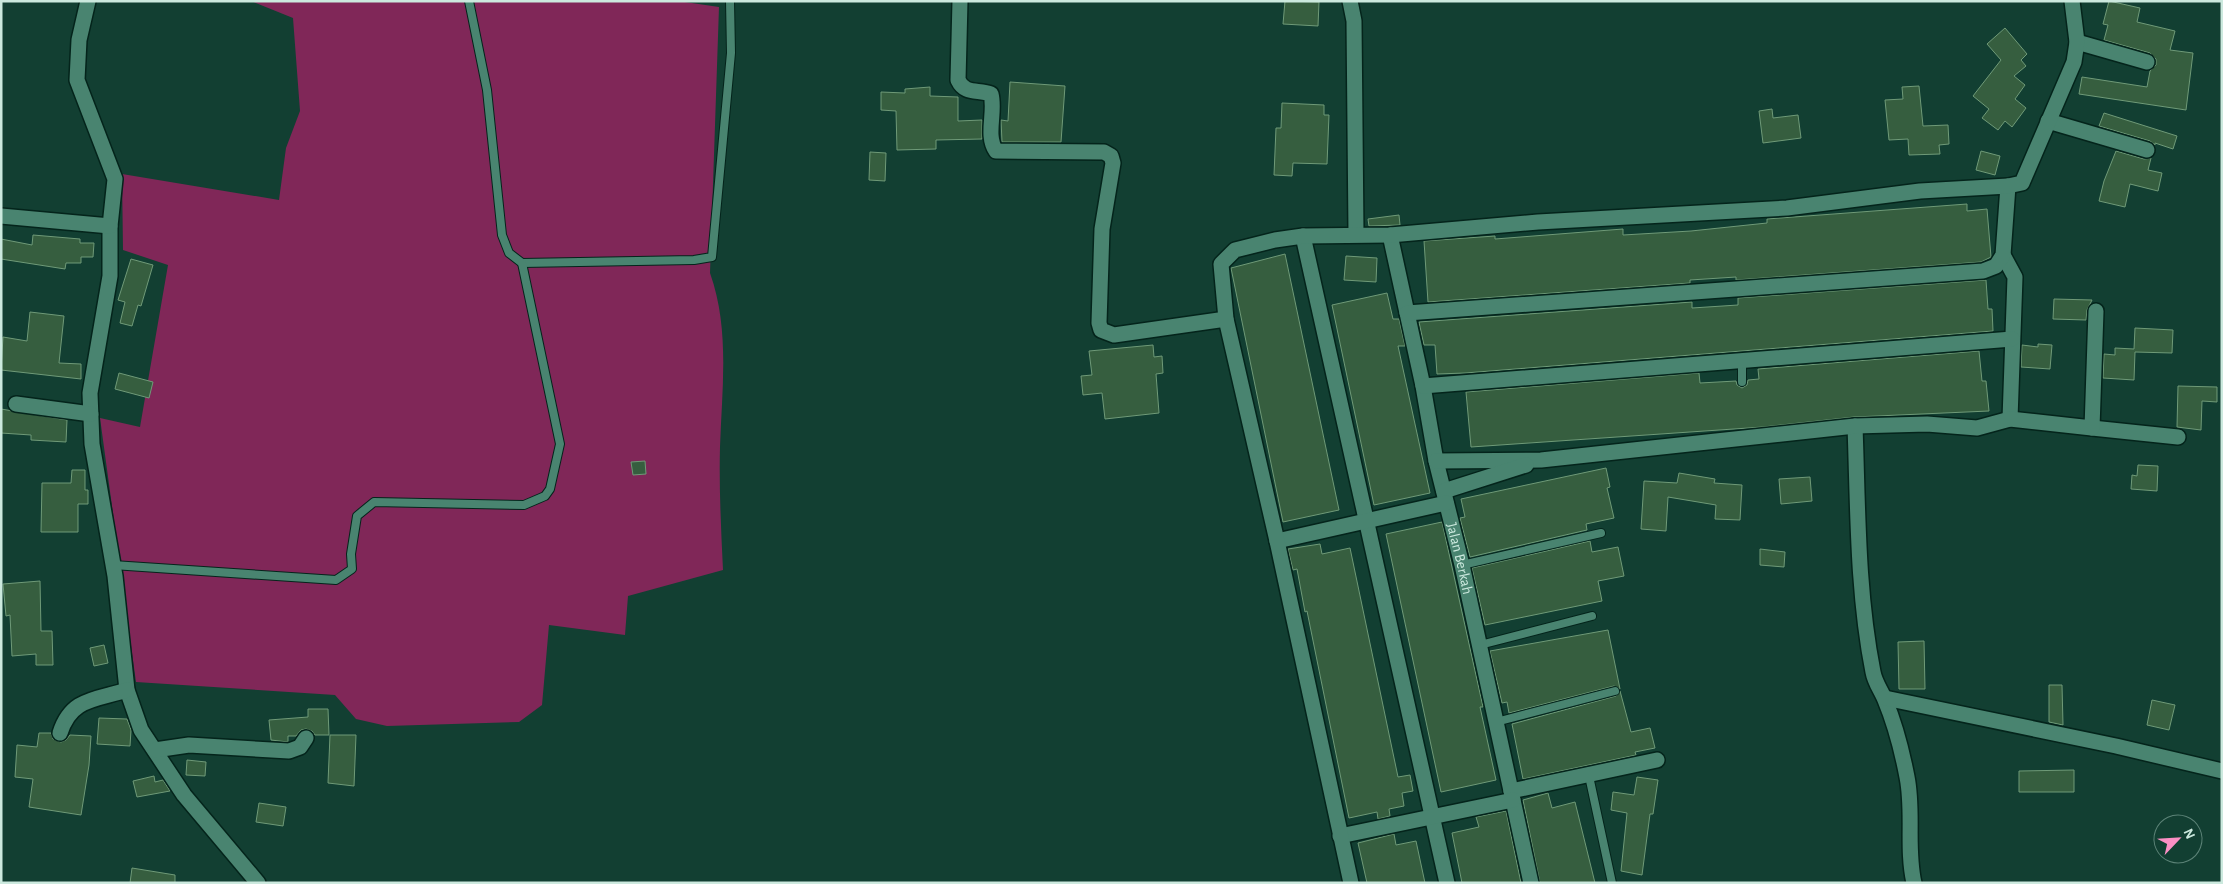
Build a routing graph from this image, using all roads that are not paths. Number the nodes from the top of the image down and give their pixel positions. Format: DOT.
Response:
graph roads {
  1 [pos="88,1"];
  2 [pos="469,1"];
  3 [pos="730,1"];
  4 [pos="960,1"];
  5 [pos="1350,1"];
  6 [pos="2072,1"];
  7 [pos="2077,42"];
  8 [pos="2147,62"];
  9 [pos="2048,121"];
  10 [pos="2147,150"];
  11 [pos="2008,186"];
  12 [pos="1,216"];
  13 [pos="110,226"];
  14 [pos="1356,234"];
  15 [pos="1390,235"];
  16 [pos="1303,236"];
  17 [pos="2003,255"];
  18 [pos="522,263"];
  19 [pos="2096,311"];
  20 [pos="1407,313"];
  21 [pos="1226,319"];
  22 [pos="2012,338"];
  23 [pos="1742,360"];
  24 [pos="1742,382"];
  25 [pos="1423,386"];
  26 [pos="16,404"];
  27 [pos="91,414"];
  28 [pos="2010,419"];
  29 [pos="1855,426"];
  30 [pos="2092,428"];
  31 [pos="2178,437"];
  32 [pos="1541,460"];
  33 [pos="1436,461"];
  34 [pos="1445,497"];
  35 [pos="1366,522"];
  36 [pos="1601,533"];
  37 [pos="1277,541"];
  38 [pos="113,565"];
  39 [pos="1462,565"];
  40 [pos="1592,616"];
  41 [pos="1480,645"];
  42 [pos="127,690"];
  43 [pos="1615,691"];
  44 [pos="1884,698"];
  45 [pos="1496,722"];
  46 [pos="60,733"];
  47 [pos="306,738"];
  48 [pos="155,750"];
  49 [pos="1657,760"];
  50 [pos="2222,771"];
  51 [pos="1589,776"];
  52 [pos="1512,795"];
  53 [pos="1432,817"];
  54 [pos="1340,836"];
  55 [pos="258,883"];
  56 [pos="1351,883"];
  57 [pos="1446,883"];
  58 [pos="1531,883"];
  59 [pos="1612,883"];
  60 [pos="1914,883"];
  1 -- 13 [label="street"];
  2 -- 18 [label="lane"];
  3 -- 18 [label="lane"];
  4 -- 21 [label="street"];
  5 -- 14 [label="street"];
  6 -- 7 [label="street"];
  7 -- 8 [label="street"];
  7 -- 9 [label="street"];
  9 -- 10 [label="street"];
  9 -- 11 [label="street"];
  11 -- 15 [label="street"];
  11 -- 17 [label="street"];
  12 -- 13 [label="street"];
  13 -- 27 [label="street"];
  14 -- 15 [label="street"];
  14 -- 16 [label="street"];
  15 -- 20 [label="street, Jalan Berkah"];
  16 -- 21 [label="street"];
  16 -- 35 [label="street"];
  17 -- 20 [label="street"];
  17 -- 22 [label="street"];
  18 -- 38 [label="lane"];
  19 -- 30 [label="street"];
  20 -- 25 [label="street, Jalan Berkah"];
  21 -- 37 [label="street"];
  22 -- 23 [label="street"];
  22 -- 28 [label="street"];
  23 -- 24 [label="lane"];
  23 -- 25 [label="street"];
  25 -- 33 [label="street, Jalan Berkah"];
  26 -- 27 [label="street"];
  27 -- 38 [label="street"];
  28 -- 29 [label="street"];
  28 -- 30 [label="street"];
  29 -- 32 [label="street"];
  29 -- 44 [label="street"];
  30 -- 31 [label="street"];
  32 -- 33 [label="street"];
  32 -- 34 [label="street"];
  33 -- 34 [label="street, Jalan Berkah"];
  34 -- 35 [label="street"];
  34 -- 39 [label="street, Jalan Berkah"];
  35 -- 37 [label="street"];
  35 -- 53 [label="street"];
  36 -- 39 [label="lane"];
  37 -- 54 [label="street"];
  38 -- 42 [label="street"];
  39 -- 41 [label="street, Jalan Berkah"];
  40 -- 41 [label="lane"];
  41 -- 45 [label="street, Jalan Berkah"];
  42 -- 46 [label="street"];
  42 -- 48 [label="street"];
  43 -- 45 [label="lane"];
  44 -- 50 [label="street"];
  44 -- 60 [label="street"];
  45 -- 52 [label="street, Jalan Berkah"];
  47 -- 48 [label="street"];
  48 -- 55 [label="street"];
  49 -- 51 [label="street"];
  51 -- 52 [label="street"];
  51 -- 59 [label="lane"];
  52 -- 53 [label="street"];
  52 -- 58 [label="street, Jalan Berkah"];
  53 -- 54 [label="street"];
  53 -- 57 [label="street"];
  54 -- 56 [label="street"];
}
